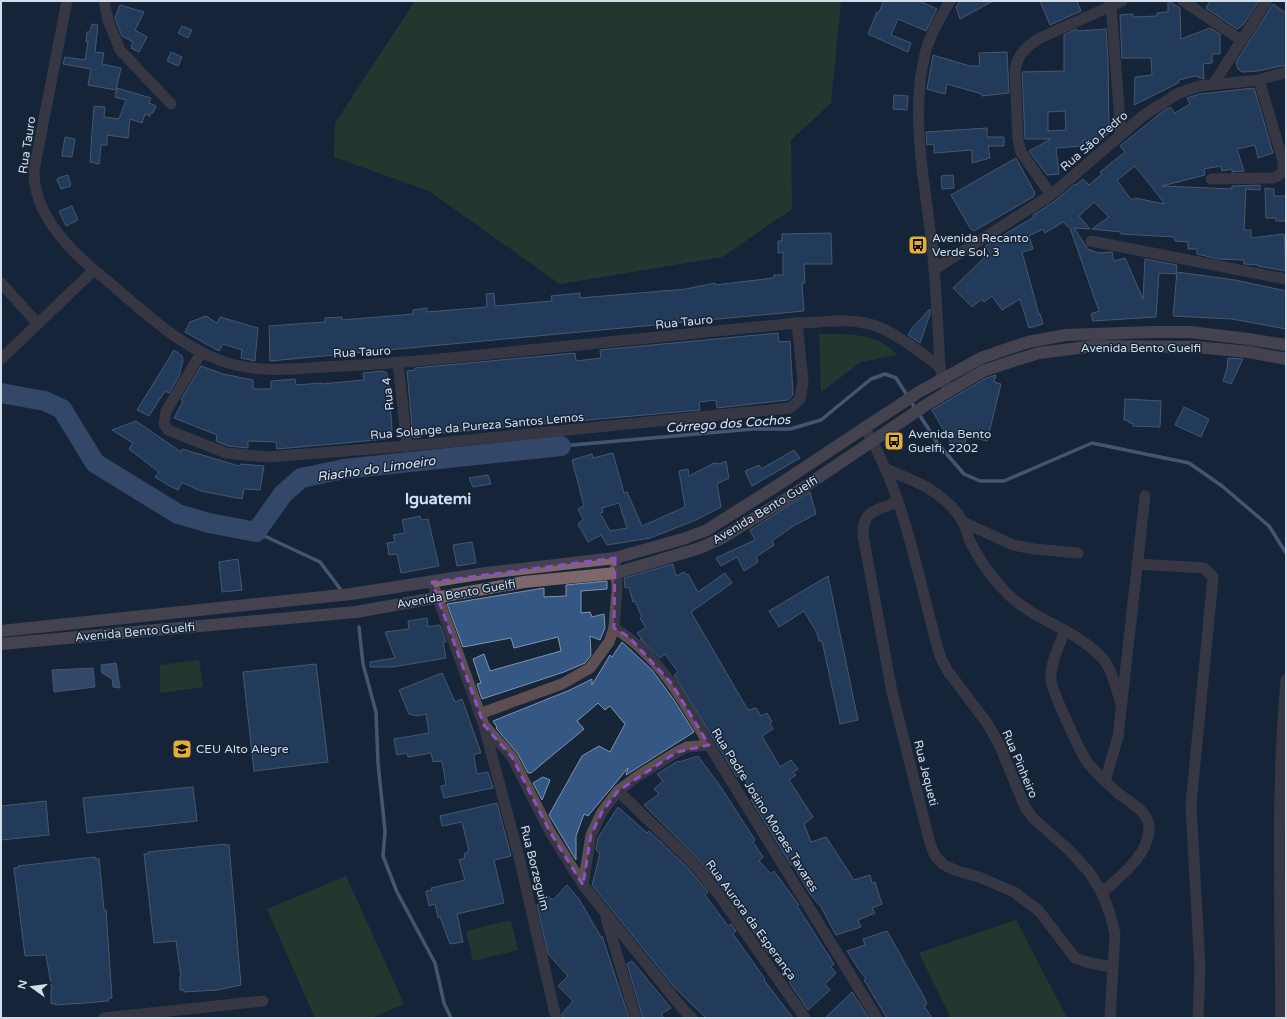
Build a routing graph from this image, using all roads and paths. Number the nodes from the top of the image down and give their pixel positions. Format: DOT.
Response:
graph roads {
  1 [pos="67,1"];
  2 [pos="104,1"];
  3 [pos="950,1"];
  4 [pos="1122,1"];
  5 [pos="1183,1"];
  6 [pos="1267,1"];
  7 [pos="1111,6"];
  8 [pos="1241,40"];
  9 [pos="1286,72"];
  10 [pos="1259,80"];
  11 [pos="1214,83"];
  12 [pos="171,104"];
  13 [pos="1121,134"];
  14 [pos="1211,179"];
  15 [pos="1051,195"];
  16 [pos="1091,241"];
  17 [pos="934,269"];
  18 [pos="94,270"];
  19 [pos="1286,279"];
  20 [pos="1,283"];
  21 [pos="796,323"];
  22 [pos="38,324"];
  23 [pos="1286,345"];
  24 [pos="201,353"];
  25 [pos="1,359"];
  26 [pos="1286,359"];
  27 [pos="398,363"];
  28 [pos="941,373"];
  29 [pos="949,391"];
  30 [pos="864,427"];
  31 [pos="873,442"];
  32 [pos="407,446"];
  33 [pos="885,468"];
  34 [pos="1145,496"];
  35 [pos="898,502"];
  36 [pos="963,522"];
  37 [pos="1078,553"];
  38 [pos="615,558"];
  39 [pos="1137,564"];
  40 [pos="616,572"];
  41 [pos="432,582"];
  42 [pos="437,597"];
  43 [pos="614,628"];
  44 [pos="18,629"];
  45 [pos="1,631"];
  46 [pos="1065,631"];
  47 [pos="2,645"];
  48 [pos="1286,680"];
  49 [pos="1121,702"];
  50 [pos="478,714"];
  51 [pos="484,725"];
  52 [pos="1283,739"];
  53 [pos="709,745"];
  54 [pos="1105,780"];
  55 [pos="618,791"];
  56 [pos="583,885"];
  57 [pos="1102,893"];
  58 [pos="605,914"];
  59 [pos="1112,967"];
  60 [pos="262,1001"];
  61 [pos="104,1018"];
  62 [pos="556,1018"];
  63 [pos="636,1018"];
  64 [pos="692,1018"];
  65 [pos="806,1018"];
  66 [pos="877,1018"];
  67 [pos="1110,1018"];
  68 [pos="1198,1018"];
  69 [pos="1281,1018"];
  1 -- 18 [label="street, Rua Tauro"];
  2 -- 12 [label="street"];
  3 -- 17 [label="street"];
  4 -- 7 [label="street"];
  5 -- 8 [label="street"];
  6 -- 8 [label="street"];
  7 -- 13 [label="street"];
  7 -- 15 [label="street"];
  8 -- 11 [label="street"];
  9 -- 10 [label="street, Rua São Pedro"];
  10 -- 11 [label="street, Rua São Pedro"];
  10 -- 14 [label="street"];
  11 -- 13 [label="street, Rua São Pedro"];
  13 -- 15 [label="street, Rua São Pedro"];
  15 -- 17 [label="street, Rua São Pedro"];
  16 -- 19 [label="street"];
  17 -- 28 [label="street"];
  18 -- 22 [label="street"];
  18 -- 24 [label="street, Rua Tauro"];
  20 -- 22 [label="street"];
  21 -- 27 [label="street, Rua Tauro"];
  21 -- 28 [label="street, Rua Tauro"];
  21 -- 32 [label="street, Rua Solange da Pureza Santos Lemos"];
  22 -- 25 [label="street"];
  23 -- 28 [label="main road, Avenida Bento Guelfi"];
  24 -- 27 [label="street, Rua Tauro"];
  24 -- 32 [label="street, Rua Solange da Pureza Santos Lemos"];
  26 -- 29 [label="main road, Avenida Bento Guelfi"];
  27 -- 32 [label="street, Rua 4"];
  28 -- 29 [label="street"];
  28 -- 30 [label="main road, Avenida Bento Guelfi"];
  29 -- 31 [label="main road, Avenida Bento Guelfi"];
  30 -- 31 [label="street, Rua Pinheiro"];
  30 -- 38 [label="main road, Avenida Bento Guelfi"];
  31 -- 33 [label="street, Rua Pinheiro"];
  31 -- 40 [label="main road, Avenida Bento Guelfi"];
  33 -- 35 [label="street, Rua Pinheiro"];
  33 -- 36 [label="street"];
  34 -- 39 [label="street"];
  35 -- 57 [label="street, Rua Pinheiro"];
  35 -- 59 [label="street, Rua Jequeti"];
  36 -- 37 [label="street"];
  36 -- 46 [label="street"];
  38 -- 40 [label="street"];
  38 -- 41 [label="main road, Avenida Bento Guelfi"];
  39 -- 49 [label="street"];
  39 -- 68 [label="street"];
  40 -- 42 [label="main road, Avenida Bento Guelfi"];
  40 -- 43 [label="street"];
  41 -- 42 [label="street"];
  41 -- 44 [label="main road, Avenida Bento Guelfi"];
  42 -- 47 [label="main road, Avenida Bento Guelfi"];
  42 -- 50 [label="street"];
  43 -- 50 [label="street"];
  43 -- 53 [label="street, Rua Padre Josino Moraes Tavares"];
  44 -- 45 [label="main road, Avenida Bento Guelfi"];
  44 -- 47 [label="street"];
  46 -- 49 [label="street"];
  46 -- 54 [label="street"];
  48 -- 52 [label="street"];
  49 -- 54 [label="street"];
  50 -- 51 [label="street"];
  51 -- 56 [label="street"];
  51 -- 62 [label="street, Rua Borzeguim"];
  52 -- 69 [label="street"];
  53 -- 55 [label="street"];
  53 -- 66 [label="street, Rua Padre Josino Moraes Tavares"];
  54 -- 57 [label="street"];
  55 -- 56 [label="street"];
  55 -- 65 [label="street, Rua Aurora da Esperança"];
  56 -- 58 [label="street"];
  57 -- 59 [label="street, Rua Pinheiro"];
  58 -- 63 [label="street"];
  58 -- 64 [label="street"];
  59 -- 67 [label="street, Rua Pinheiro"];
  60 -- 61 [label="street"];
}
